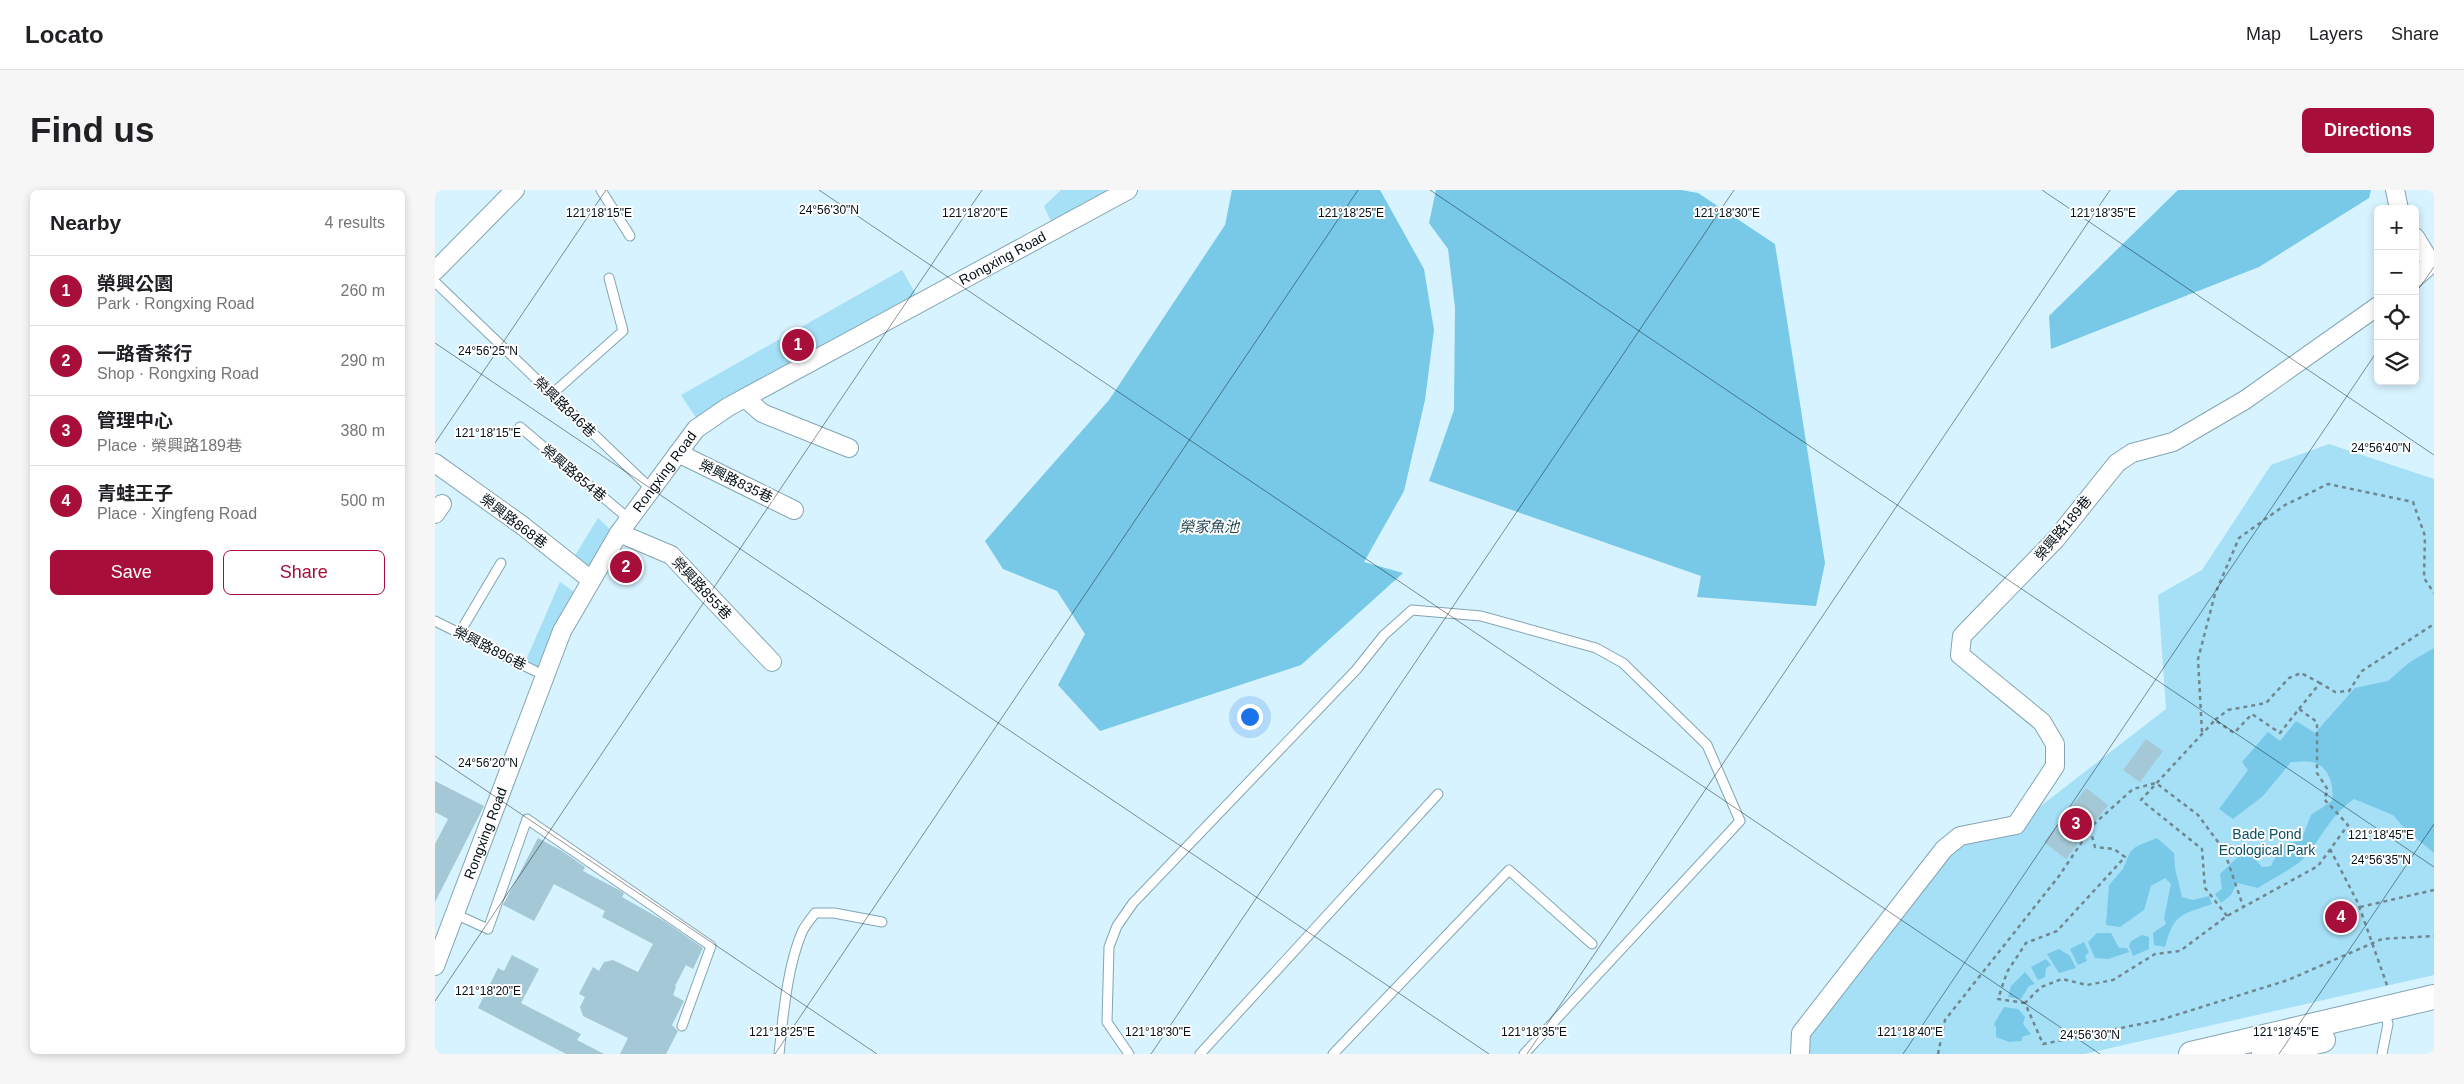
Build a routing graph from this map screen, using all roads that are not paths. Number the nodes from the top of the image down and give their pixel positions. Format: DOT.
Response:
graph roads {
  1 [pos="515,190"];
  2 [pos="601,190"];
  3 [pos="1128,190"];
  4 [pos="2395,190"];
  5 [pos="2398,205"];
  6 [pos="630,236"];
  7 [pos="2419,243"];
  8 [pos="2433,262"];
  9 [pos="435,272"];
  10 [pos="2419,274"];
  11 [pos="609,278"];
  12 [pos="435,282"];
  13 [pos="2374,309"];
  14 [pos="552,394"];
  15 [pos="745,398"];
  16 [pos="520,427"];
  17 [pos="849,448"];
  18 [pos="678,453"];
  19 [pos="435,463"];
  20 [pos="651,489"];
  21 [pos="794,510"];
  22 [pos="624,526"];
  23 [pos="501,563"];
  24 [pos="591,580"];
  25 [pos="435,621"];
  26 [pos="460,632"];
  27 [pos="772,662"];
  28 [pos="545,676"];
  29 [pos="1438,794"];
  30 [pos="455,914"];
  31 [pos="882,922"];
  32 [pos="1592,944"];
  33 [pos="435,966"];
  34 [pos="2434,997"];
  35 [pos="2387,1008"];
  36 [pos="2434,1014"];
  37 [pos="682,1026"];
  38 [pos="779,1054"];
  39 [pos="1129,1054"];
  40 [pos="1200,1054"];
  41 [pos="1333,1054"];
  42 [pos="1524,1054"];
  43 [pos="1800,1054"];
  44 [pos="2191,1054"];
  45 [pos="2264,1054"];
  46 [pos="2382,1054"];
  1 -- 9 [label="street"];
  2 -- 6 [label="lane"];
  3 -- 15 [label="street, Rongxing Road"];
  4 -- 5 [label="street"];
  7 -- 8 [label="street"];
  8 -- 10 [label="street"];
  11 -- 14 [label="lane"];
  12 -- 14 [label="lane, 榮興路846巷"];
  13 -- 43 [label="street, 榮興路189巷"];
  14 -- 20 [label="lane, 榮興路846巷"];
  15 -- 17 [label="street"];
  15 -- 18 [label="street, Rongxing Road"];
  16 -- 22 [label="lane, 榮興路854巷"];
  18 -- 20 [label="street, Rongxing Road"];
  18 -- 21 [label="street, 榮興路835巷"];
  19 -- 24 [label="street, 榮興路868巷"];
  20 -- 22 [label="street, Rongxing Road"];
  22 -- 24 [label="street, Rongxing Road"];
  22 -- 27 [label="street, 榮興路855巷"];
  23 -- 26 [label="lane"];
  24 -- 28 [label="street, Rongxing Road"];
  25 -- 26 [label="lane, 榮興路896巷"];
  26 -- 28 [label="lane, 榮興路896巷"];
  28 -- 30 [label="street, Rongxing Road"];
  29 -- 40 [label="lane"];
  30 -- 33 [label="street, Rongxing Road"];
  30 -- 37 [label="lane"];
  31 -- 38 [label="lane"];
  32 -- 41 [label="lane"];
  34 -- 35 [label="main road"];
  35 -- 36 [label="main road"];
  35 -- 44 [label="main road"];
  35 -- 45 [label="main road"];
  35 -- 46 [label="lane"];
  39 -- 42 [label="lane"];
}
